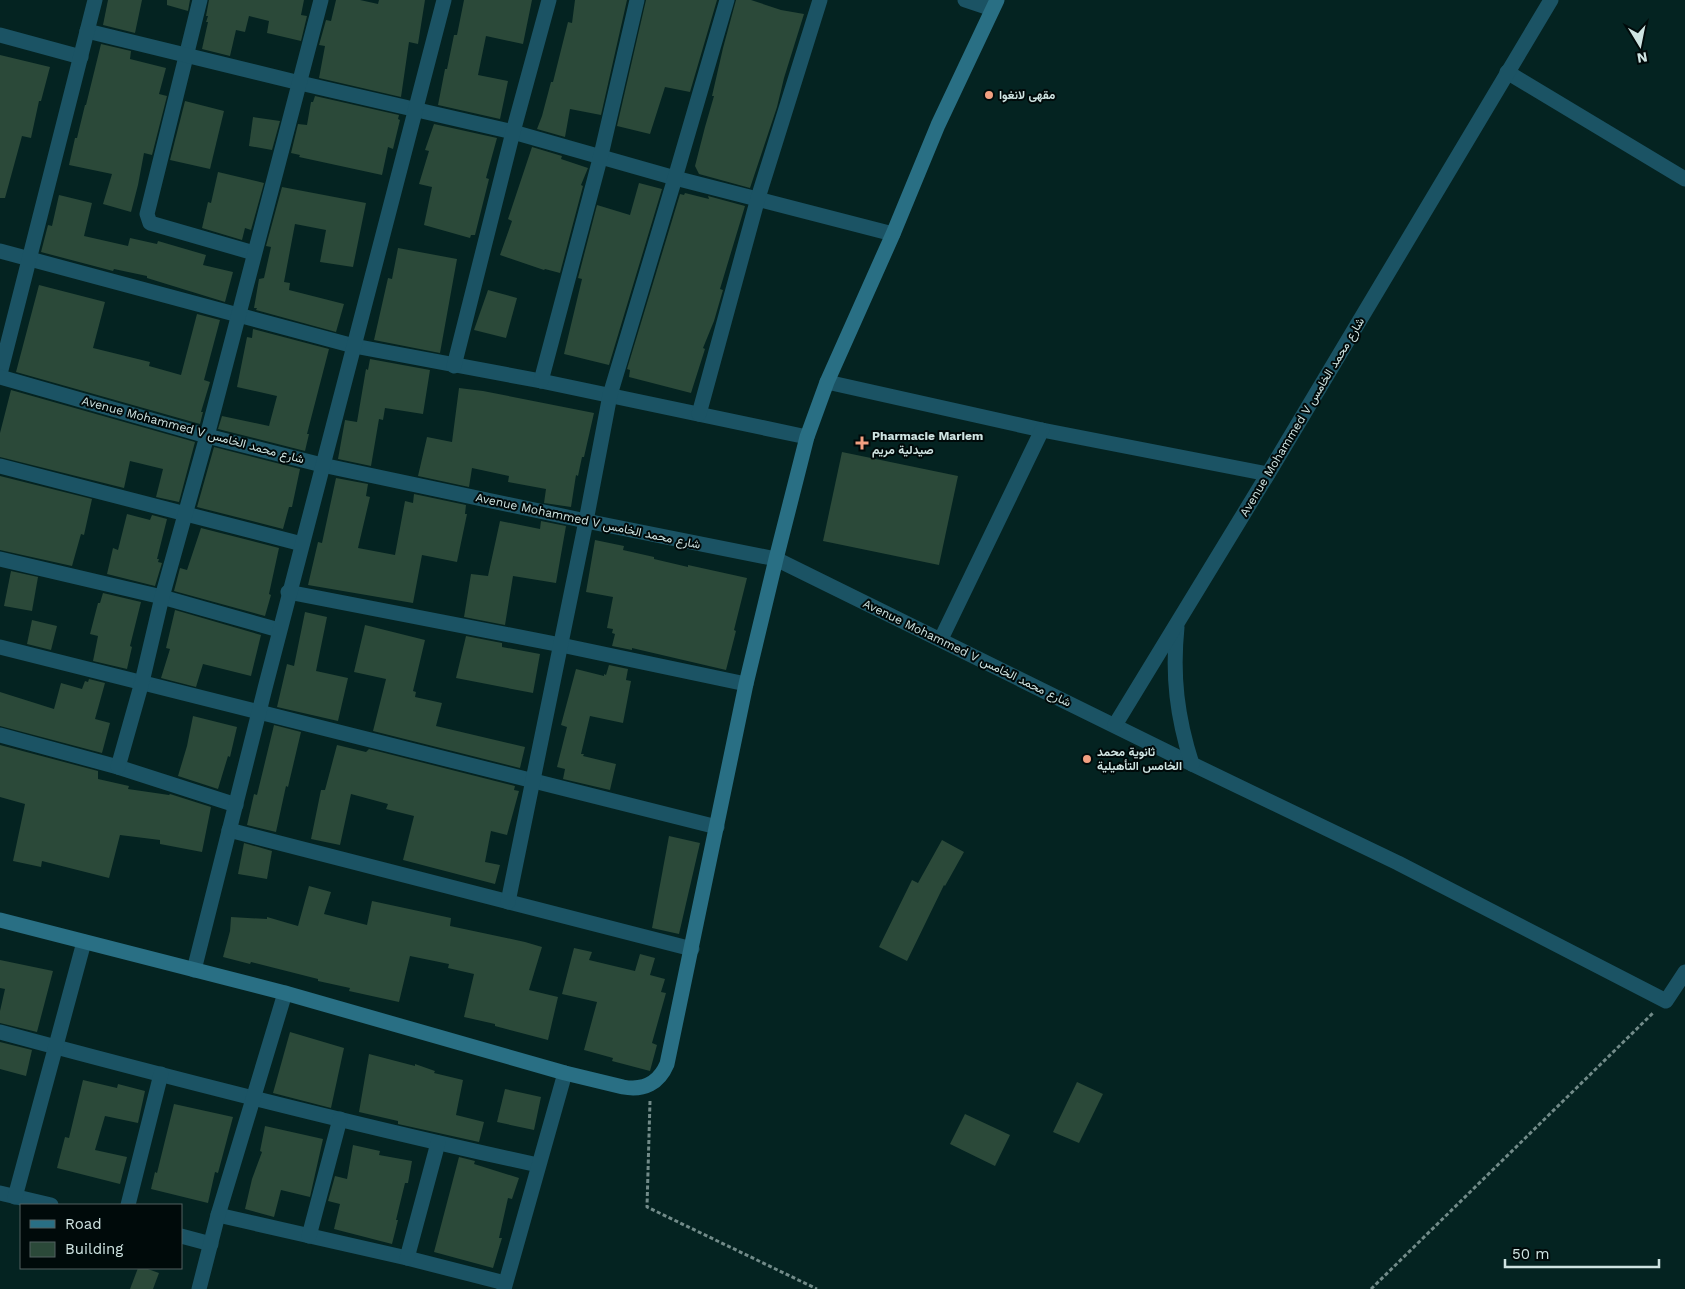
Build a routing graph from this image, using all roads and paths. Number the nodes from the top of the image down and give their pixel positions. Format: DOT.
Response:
graph roads {
  1 [pos="95,0"];
  2 [pos="200,0"];
  3 [pos="322,0"];
  4 [pos="444,0"];
  5 [pos="549,0"];
  6 [pos="638,0"];
  7 [pos="727,0"];
  8 [pos="820,0"];
  9 [pos="965,0"];
  10 [pos="1550,0"];
  11 [pos="994,5"];
  12 [pos="87,30"];
  13 [pos="0,35"];
  14 [pos="186,55"];
  15 [pos="80,56"];
  16 [pos="1507,72"];
  17 [pos="300,83"];
  18 [pos="414,109"];
  19 [pos="513,132"];
  20 [pos="601,156"];
  21 [pos="675,178"];
  22 [pos="1685,179"];
  23 [pos="758,198"];
  24 [pos="892,234"];
  25 [pos="0,252"];
  26 [pos="254,253"];
  27 [pos="29,259"];
  28 [pos="239,315"];
  29 [pos="354,346"];
  30 [pos="454,366"];
  31 [pos="0,376"];
  32 [pos="541,381"];
  33 [pos="827,382"];
  34 [pos="610,395"];
  35 [pos="699,414"];
  36 [pos="1042,430"];
  37 [pos="208,436"];
  38 [pos="807,437"];
  39 [pos="322,465"];
  40 [pos="0,466"];
  41 [pos="1268,474"];
  42 [pos="185,515"];
  43 [pos="586,521"];
  44 [pos="302,544"];
  45 [pos="776,558"];
  46 [pos="0,559"];
  47 [pos="288,592"];
  48 [pos="162,597"];
  49 [pos="1178,623"];
  50 [pos="279,630"];
  51 [pos="941,639"];
  52 [pos="561,645"];
  53 [pos="0,647"];
  54 [pos="142,682"];
  55 [pos="746,684"];
  56 [pos="260,713"];
  57 [pos="1115,725"];
  58 [pos="0,735"];
  59 [pos="1192,764"];
  60 [pos="118,767"];
  61 [pos="532,782"];
  62 [pos="236,805"];
  63 [pos="717,827"];
  64 [pos="229,830"];
  65 [pos="508,902"];
  66 [pos="0,920"];
  67 [pos="84,942"];
  68 [pos="692,949"];
  69 [pos="194,970"];
  70 [pos="1685,972"];
  71 [pos="285,993"];
  72 [pos="1666,1001"];
  73 [pos="0,1032"];
  74 [pos="55,1047"];
  75 [pos="565,1073"];
  76 [pos="161,1074"];
  77 [pos="651,1084"];
  78 [pos="253,1097"];
  79 [pos="340,1119"];
  80 [pos="438,1143"];
  81 [pos="538,1165"];
  82 [pos="7,1195"];
  83 [pos="47,1204"];
  84 [pos="128,1204"];
  85 [pos="218,1215"];
  86 [pos="182,1236"];
  87 [pos="309,1236"];
  88 [pos="211,1244"];
  89 [pos="407,1258"];
  90 [pos="505,1286"];
  91 [pos="199,1289"];
  92 [pos="817,1289"];
  93 [pos="1371,1289"];
  1 -- 12 [label="street"];
  2 -- 14 [label="street"];
  3 -- 17 [label="street"];
  4 -- 18 [label="street"];
  5 -- 19 [label="street"];
  6 -- 20 [label="street"];
  7 -- 21 [label="street"];
  8 -- 23 [label="street"];
  9 -- 11 [label="street"];
  10 -- 16 [label="street, Avenue Mohammed V شارع محمد الخامس"];
  11 -- 24 [label="street"];
  12 -- 14 [label="street"];
  12 -- 15 [label="street"];
  13 -- 15 [label="street"];
  14 -- 17 [label="street"];
  14 -- 26 [label="street"];
  15 -- 27 [label="street"];
  16 -- 22 [label="street"];
  16 -- 41 [label="street, Avenue Mohammed V شارع محمد الخامس"];
  17 -- 18 [label="street"];
  17 -- 26 [label="street"];
  18 -- 19 [label="street"];
  18 -- 29 [label="street"];
  19 -- 20 [label="street"];
  19 -- 30 [label="street"];
  20 -- 21 [label="street"];
  20 -- 32 [label="street"];
  21 -- 23 [label="street"];
  21 -- 34 [label="street"];
  23 -- 24 [label="street"];
  23 -- 35 [label="street"];
  24 -- 33 [label="street"];
  25 -- 27 [label="street"];
  26 -- 28 [label="street"];
  27 -- 28 [label="street"];
  27 -- 31 [label="street"];
  28 -- 29 [label="street"];
  28 -- 37 [label="street"];
  29 -- 30 [label="street"];
  29 -- 39 [label="street"];
  30 -- 32 [label="street"];
  31 -- 37 [label="street, Avenue Mohammed V شارع محمد الخامس"];
  32 -- 34 [label="street"];
  33 -- 36 [label="street"];
  33 -- 38 [label="street"];
  34 -- 35 [label="street"];
  34 -- 43 [label="street"];
  35 -- 38 [label="street"];
  36 -- 41 [label="street"];
  36 -- 51 [label="street"];
  37 -- 39 [label="street, Avenue Mohammed V شارع محمد الخامس"];
  37 -- 42 [label="street"];
  38 -- 45 [label="street"];
  39 -- 43 [label="street, Avenue Mohammed V شارع محمد الخامس"];
  39 -- 44 [label="street"];
  40 -- 42 [label="street"];
  41 -- 49 [label="street, Avenue Mohammed V شارع محمد الخامس"];
  42 -- 44 [label="street"];
  42 -- 48 [label="street"];
  43 -- 45 [label="street, Avenue Mohammed V شارع محمد الخامس"];
  43 -- 52 [label="street"];
  44 -- 47 [label="street"];
  45 -- 51 [label="street, Avenue Mohammed V شارع محمد الخامس"];
  45 -- 55 [label="street"];
  46 -- 48 [label="street"];
  47 -- 50 [label="street"];
  47 -- 52 [label="street"];
  48 -- 50 [label="street"];
  48 -- 54 [label="street"];
  49 -- 57 [label="street, Avenue Mohammed V شارع محمد الخامس"];
  49 -- 59 [label="street"];
  50 -- 56 [label="street"];
  51 -- 57 [label="street, Avenue Mohammed V شارع محمد الخامس"];
  52 -- 55 [label="street"];
  52 -- 61 [label="street"];
  53 -- 54 [label="street"];
  54 -- 56 [label="street"];
  54 -- 60 [label="street"];
  55 -- 63 [label="street"];
  56 -- 61 [label="street"];
  56 -- 62 [label="street"];
  57 -- 59 [label="street"];
  58 -- 60 [label="street"];
  59 -- 72 [label="street"];
  60 -- 62 [label="street"];
  61 -- 63 [label="street"];
  61 -- 65 [label="street"];
  62 -- 64 [label="street"];
  63 -- 68 [label="street"];
  64 -- 65 [label="street"];
  64 -- 69 [label="street"];
  65 -- 68 [label="street"];
  66 -- 67 [label="street"];
  67 -- 69 [label="street"];
  67 -- 74 [label="street"];
  68 -- 77 [label="street"];
  69 -- 71 [label="street"];
  70 -- 72 [label="street"];
  71 -- 75 [label="street"];
  71 -- 78 [label="street"];
  72 -- 93 [label="path"];
  73 -- 74 [label="street"];
  74 -- 76 [label="street"];
  74 -- 82 [label="street"];
  75 -- 77 [label="street"];
  75 -- 81 [label="street"];
  76 -- 78 [label="street"];
  76 -- 84 [label="street"];
  77 -- 92 [label="path"];
  78 -- 79 [label="street"];
  78 -- 85 [label="street"];
  79 -- 80 [label="street"];
  79 -- 87 [label="street"];
  80 -- 81 [label="street"];
  80 -- 89 [label="street"];
  81 -- 90 [label="street"];
  82 -- 83 [label="street"];
  85 -- 87 [label="street"];
  85 -- 88 [label="street"];
  86 -- 88 [label="street"];
  87 -- 89 [label="street"];
  88 -- 91 [label="street"];
  89 -- 90 [label="street"];
}
